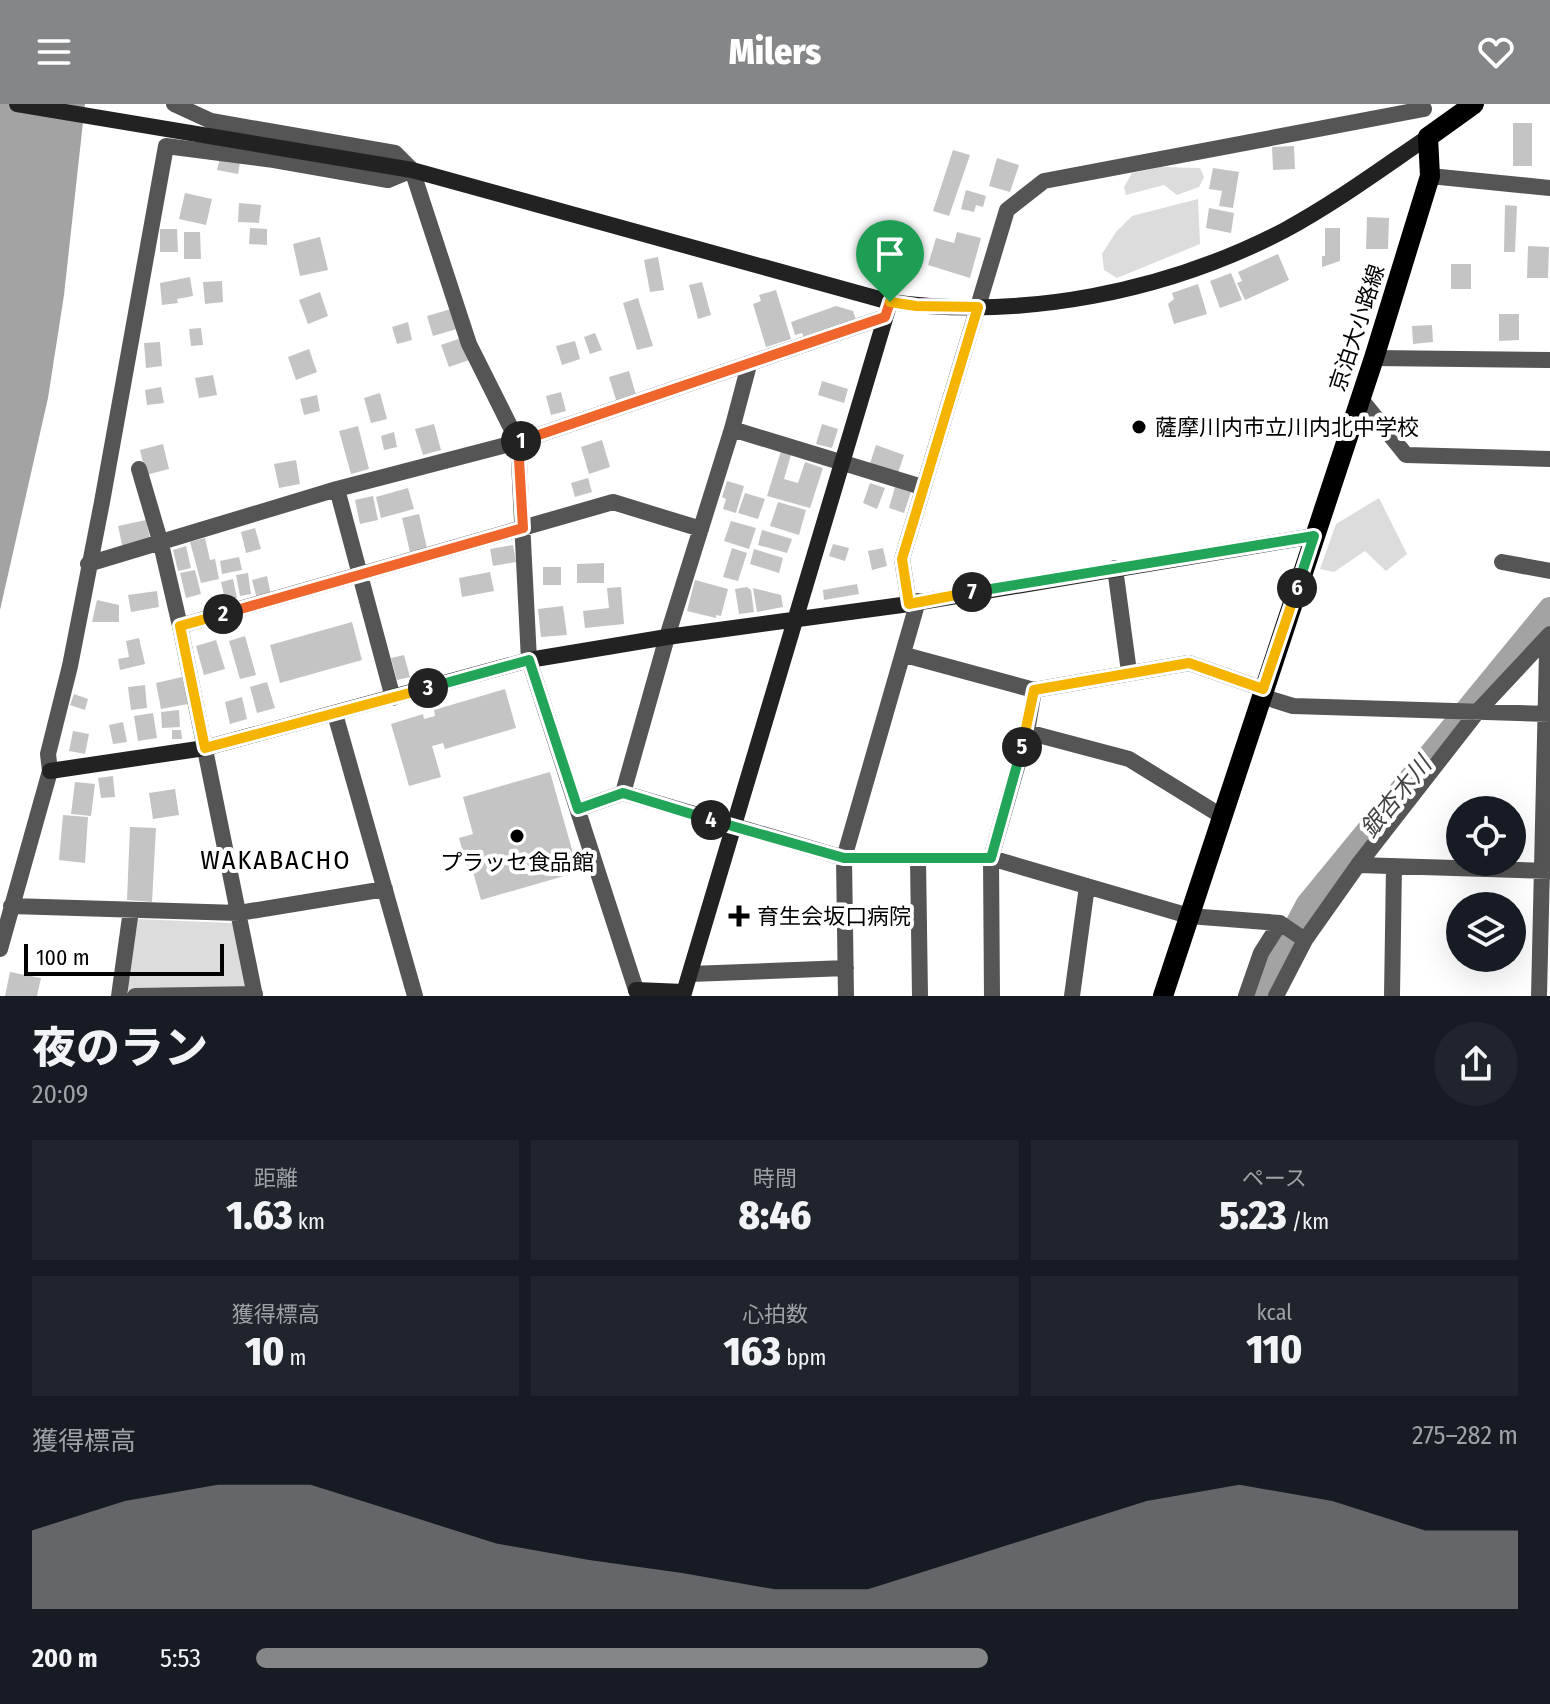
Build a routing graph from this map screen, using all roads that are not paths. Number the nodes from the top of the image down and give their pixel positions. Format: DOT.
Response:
graph roads {
  1 [pos="17,104"];
  2 [pos="174,104"];
  3 [pos="1474,104"];
  4 [pos="1424,106"];
  5 [pos="1428,137"];
  6 [pos="412,170"];
  7 [pos="1430,176"];
  8 [pos="1550,188"];
  9 [pos="978,307"];
  10 [pos="887,310"];
  11 [pos="1374,358"];
  12 [pos="1550,360"];
  13 [pos="749,365"];
  14 [pos="1360,398"];
  15 [pos="732,429"];
  16 [pos="518,442"];
  17 [pos="1550,459"];
  18 [pos="843,463"];
  19 [pos="139,469"];
  20 [pos="922,487"];
  21 [pos="337,489"];
  22 [pos="523,528"];
  23 [pos="701,529"];
  24 [pos="1314,536"];
  25 [pos="161,544"];
  26 [pos="1502,562"];
  27 [pos="88,564"];
  28 [pos="1115,568"];
  29 [pos="1550,571"];
  30 [pos="361,576"];
  31 [pos="914,603"];
  32 [pos="794,619"];
  33 [pos="180,626"];
  34 [pos="667,637"];
  35 [pos="1547,638"];
  36 [pos="905,655"];
  37 [pos="529,660"];
  38 [pos="1129,672"];
  39 [pos="1034,690"];
  40 [pos="1262,692"];
  41 [pos="393,698"];
  42 [pos="1475,711"];
  43 [pos="335,714"];
  44 [pos="1547,714"];
  45 [pos="1027,732"];
  46 [pos="205,748"];
  47 [pos="50,771"];
  48 [pos="623,793"];
  49 [pos="578,809"];
  50 [pos="1223,817"];
  51 [pos="734,827"];
  52 [pos="844,858"];
  53 [pos="991,858"];
  54 [pos="918,859"];
  55 [pos="1358,865"];
  56 [pos="1394,866"];
  57 [pos="1546,871"];
  58 [pos="1087,886"];
  59 [pos="385,889"];
  60 [pos="11,906"];
  61 [pos="131,910"];
  62 [pos="239,913"];
  63 [pos="1189,916"];
  64 [pos="1282,924"];
  65 [pos="1304,939"];
  66 [pos="0,949"];
  67 [pos="846,968"];
  68 [pos="690,974"];
  69 [pos="637,993"];
  70 [pos="684,994"];
  71 [pos="255,995"];
  72 [pos="119,996"];
  73 [pos="135,996"];
  74 [pos="415,996"];
  75 [pos="846,996"];
  76 [pos="920,996"];
  77 [pos="992,996"];
  78 [pos="1072,996"];
  79 [pos="1163,996"];
  80 [pos="1246,996"];
  81 [pos="1276,996"];
  82 [pos="1392,996"];
  83 [pos="1539,996"];
  1 -- 6 [label="street"];
  2 -- 6 [label="street"];
  3 -- 5 [label="main road"];
  4 -- 5 [label="street"];
  4 -- 9 [label="street"];
  5 -- 7 [label="main road, 京泊大小路線"];
  5 -- 9 [label="street"];
  6 -- 10 [label="street"];
  6 -- 16 [label="street"];
  6 -- 27 [label="street"];
  7 -- 8 [label="street"];
  7 -- 11 [label="main road, 京泊大小路線"];
  9 -- 10 [label="street"];
  9 -- 20 [label="street"];
  10 -- 13 [label="street"];
  10 -- 18 [label="street"];
  11 -- 12 [label="street"];
  11 -- 14 [label="main road, 京泊大小路線"];
  13 -- 15 [label="street"];
  13 -- 16 [label="street"];
  14 -- 17 [label="street"];
  14 -- 24 [label="main road, 京泊大小路線"];
  15 -- 18 [label="street"];
  15 -- 23 [label="street"];
  16 -- 21 [label="street"];
  16 -- 22 [label="street"];
  18 -- 20 [label="street"];
  18 -- 32 [label="street"];
  19 -- 25 [label="street"];
  20 -- 31 [label="street"];
  21 -- 25 [label="street"];
  21 -- 30 [label="street"];
  22 -- 23 [label="street"];
  22 -- 30 [label="street"];
  22 -- 37 [label="street"];
  23 -- 34 [label="street"];
  24 -- 28 [label="street"];
  24 -- 40 [label="main road, 京泊大小路線"];
  25 -- 27 [label="street"];
  25 -- 33 [label="street"];
  26 -- 29 [label="street"];
  27 -- 47 [label="street"];
  28 -- 31 [label="street"];
  28 -- 38 [label="street"];
  30 -- 33 [label="street"];
  30 -- 41 [label="street"];
  31 -- 32 [label="street"];
  31 -- 36 [label="street"];
  32 -- 34 [label="street"];
  32 -- 51 [label="street"];
  33 -- 46 [label="street"];
  34 -- 37 [label="street"];
  34 -- 48 [label="street"];
  35 -- 42 [label="street"];
  35 -- 44 [label="street"];
  36 -- 39 [label="street"];
  36 -- 52 [label="street"];
  37 -- 41 [label="street"];
  37 -- 49 [label="street"];
  38 -- 39 [label="street"];
  38 -- 40 [label="street"];
  39 -- 45 [label="street"];
  40 -- 42 [label="street"];
  40 -- 50 [label="main road, 京泊大小路線"];
  41 -- 43 [label="street"];
  42 -- 44 [label="street"];
  42 -- 55 [label="street"];
  43 -- 46 [label="street"];
  43 -- 59 [label="street"];
  44 -- 57 [label="street"];
  45 -- 50 [label="street"];
  45 -- 53 [label="street"];
  46 -- 47 [label="street"];
  46 -- 62 [label="street"];
  47 -- 60 [label="street"];
  48 -- 49 [label="street"];
  48 -- 51 [label="street"];
  49 -- 69 [label="street"];
  50 -- 63 [label="main road, 京泊大小路線"];
  51 -- 52 [label="street"];
  51 -- 68 [label="street"];
  52 -- 54 [label="street"];
  52 -- 67 [label="street"];
  53 -- 54 [label="street"];
  53 -- 58 [label="street"];
  53 -- 77 [label="street"];
  54 -- 76 [label="street"];
  55 -- 56 [label="street"];
  55 -- 65 [label="street"];
  56 -- 57 [label="street"];
  56 -- 82 [label="street"];
  57 -- 83 [label="street"];
  58 -- 63 [label="street"];
  58 -- 78 [label="street"];
  59 -- 62 [label="street"];
  59 -- 74 [label="street"];
  60 -- 61 [label="street"];
  60 -- 66 [label="street"];
  61 -- 62 [label="street"];
  61 -- 72 [label="street"];
  62 -- 71 [label="street"];
  63 -- 64 [label="street"];
  63 -- 79 [label="main road, 京泊大小路線"];
  64 -- 65 [label="street"];
  64 -- 80 [label="street"];
  65 -- 81 [label="street"];
  67 -- 68 [label="street"];
  67 -- 75 [label="street"];
  68 -- 70 [label="street"];
  69 -- 70 [label="street"];
  71 -- 73 [label="street"];
}
